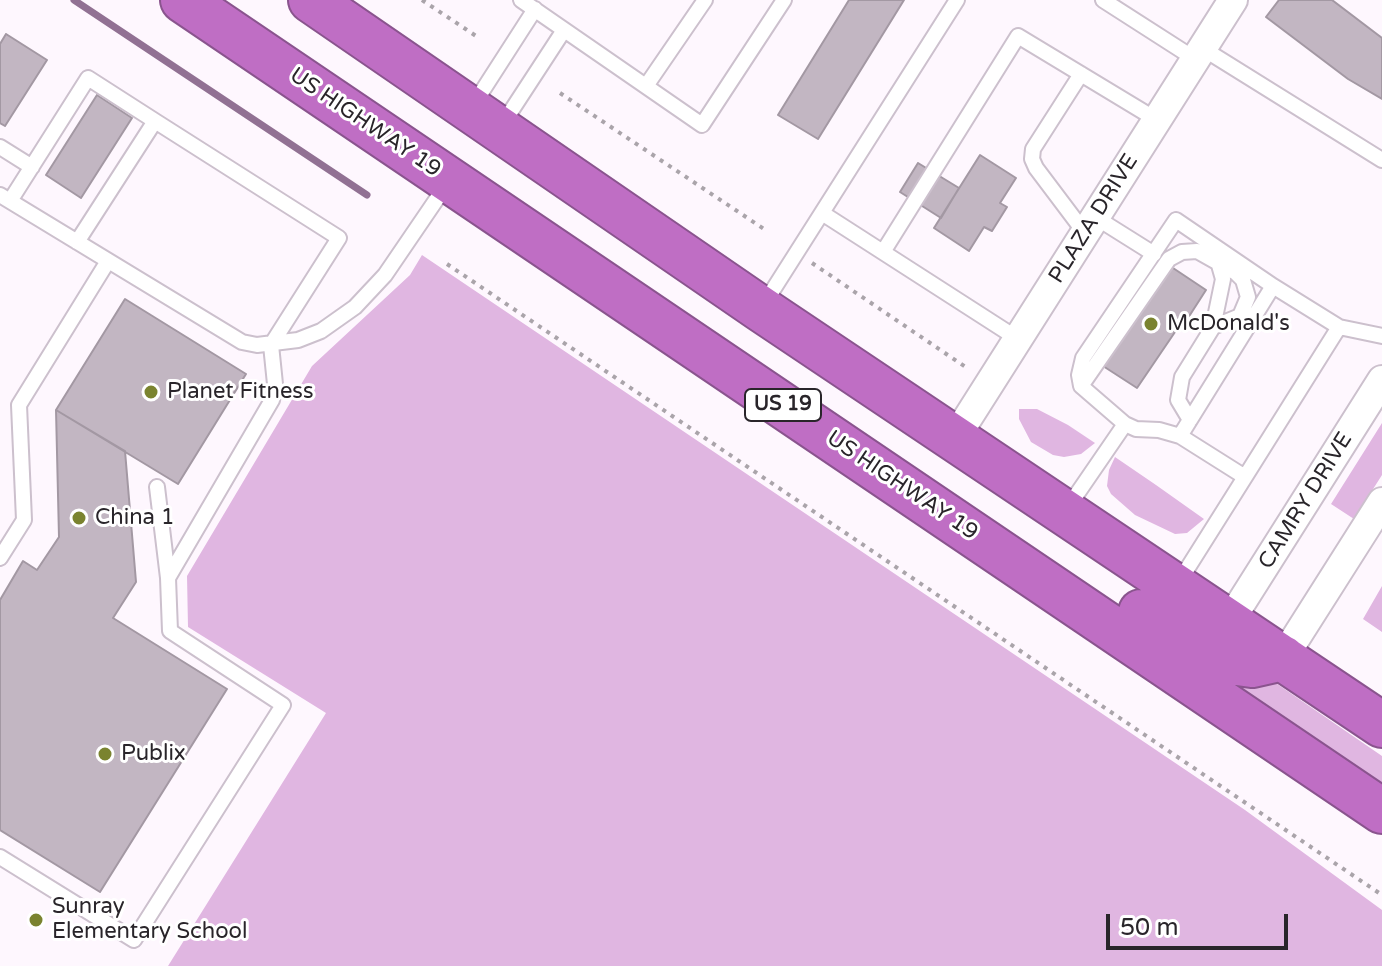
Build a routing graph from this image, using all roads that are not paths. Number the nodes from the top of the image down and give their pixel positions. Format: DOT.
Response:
graph roads {
  1 [pos="183,0"];
  2 [pos="311,0"];
  3 [pos="521,0"];
  4 [pos="705,0"];
  5 [pos="784,0"];
  6 [pos="957,0"];
  7 [pos="1103,0"];
  8 [pos="1233,0"];
  9 [pos="535,9"];
  10 [pos="564,30"];
  11 [pos="1199,53"];
  12 [pos="1081,74"];
  13 [pos="646,86"];
  14 [pos="485,119"];
  15 [pos="1157,120"];
  16 [pos="155,121"];
  17 [pos="0,147"];
  18 [pos="1382,160"];
  19 [pos="32,167"];
  20 [pos="449,180"];
  21 [pos="5,198"];
  22 [pos="822,213"];
  23 [pos="1090,225"];
  24 [pos="77,242"];
  25 [pos="883,252"];
  26 [pos="1154,254"];
  27 [pos="108,261"];
  28 [pos="1219,265"];
  29 [pos="1273,286"];
  30 [pos="761,309"];
  31 [pos="1213,327"];
  32 [pos="1339,327"];
  33 [pos="1382,336"];
  34 [pos="1018,339"];
  35 [pos="271,345"];
  36 [pos="1382,380"];
  37 [pos="1081,386"];
  38 [pos="1190,420"];
  39 [pos="1125,424"];
  40 [pos="821,431"];
  41 [pos="1180,436"];
  42 [pos="955,438"];
  43 [pos="1245,477"];
  44 [pos="157,487"];
  45 [pos="1382,502"];
  46 [pos="1065,512"];
  47 [pos="0,558"];
  48 [pos="168,578"];
  49 [pos="1176,586"];
  50 [pos="1229,622"];
  51 [pos="1283,658"];
  52 [pos="1382,725"];
  53 [pos="1382,811"];
  54 [pos="0,857"];
  1 -- 20 [label="highway, US HIGHWAY 19 / US 19"];
  2 -- 14 [label="highway"];
  3 -- 9 [label="lane"];
  4 -- 13 [label="lane"];
  5 -- 13 [label="lane"];
  6 -- 22 [label="lane"];
  7 -- 11 [label="lane"];
  8 -- 11 [label="street, PLAZA DRIVE"];
  9 -- 10 [label="lane"];
  9 -- 14 [label="lane"];
  10 -- 13 [label="lane"];
  10 -- 14 [label="lane"];
  11 -- 15 [label="street, PLAZA DRIVE"];
  11 -- 18 [label="lane"];
  12 -- 15 [label="lane"];
  12 -- 23 [label="lane"];
  12 -- 25 [label="lane"];
  14 -- 30 [label="highway"];
  15 -- 23 [label="street, PLAZA DRIVE"];
  16 -- 19 [label="lane"];
  16 -- 24 [label="lane"];
  16 -- 35 [label="lane"];
  17 -- 19 [label="lane"];
  19 -- 21 [label="lane"];
  20 -- 35 [label="lane"];
  20 -- 40 [label="highway, US HIGHWAY 19 / US 19"];
  21 -- 24 [label="lane"];
  22 -- 25 [label="lane"];
  22 -- 30 [label="lane"];
  23 -- 26 [label="lane"];
  23 -- 34 [label="street, PLAZA DRIVE"];
  24 -- 27 [label="lane"];
  25 -- 34 [label="lane"];
  26 -- 29 [label="lane"];
  26 -- 37 [label="lane"];
  27 -- 35 [label="lane"];
  27 -- 47 [label="lane"];
  28 -- 31 [label="lane"];
  28 -- 31 [label="lane"];
  28 -- 37 [label="lane"];
  29 -- 32 [label="lane"];
  29 -- 38 [label="lane"];
  30 -- 42 [label="highway"];
  31 -- 38 [label="lane"];
  32 -- 33 [label="lane"];
  32 -- 43 [label="lane"];
  34 -- 42 [label="street, PLAZA DRIVE"];
  35 -- 48 [label="lane"];
  36 -- 50 [label="street, CAMRY DRIVE"];
  37 -- 39 [label="lane"];
  38 -- 41 [label="lane"];
  39 -- 41 [label="lane"];
  39 -- 46 [label="lane"];
  40 -- 51 [label="highway"];
  40 -- 53 [label="highway, US HIGHWAY 19 / US 19"];
  41 -- 43 [label="lane"];
  42 -- 46 [label="highway"];
  43 -- 49 [label="lane"];
  44 -- 48 [label="lane"];
  45 -- 51 [label="street"];
  46 -- 49 [label="highway"];
  48 -- 54 [label="lane"];
  49 -- 50 [label="highway"];
  50 -- 51 [label="highway"];
  51 -- 52 [label="highway"];
}
